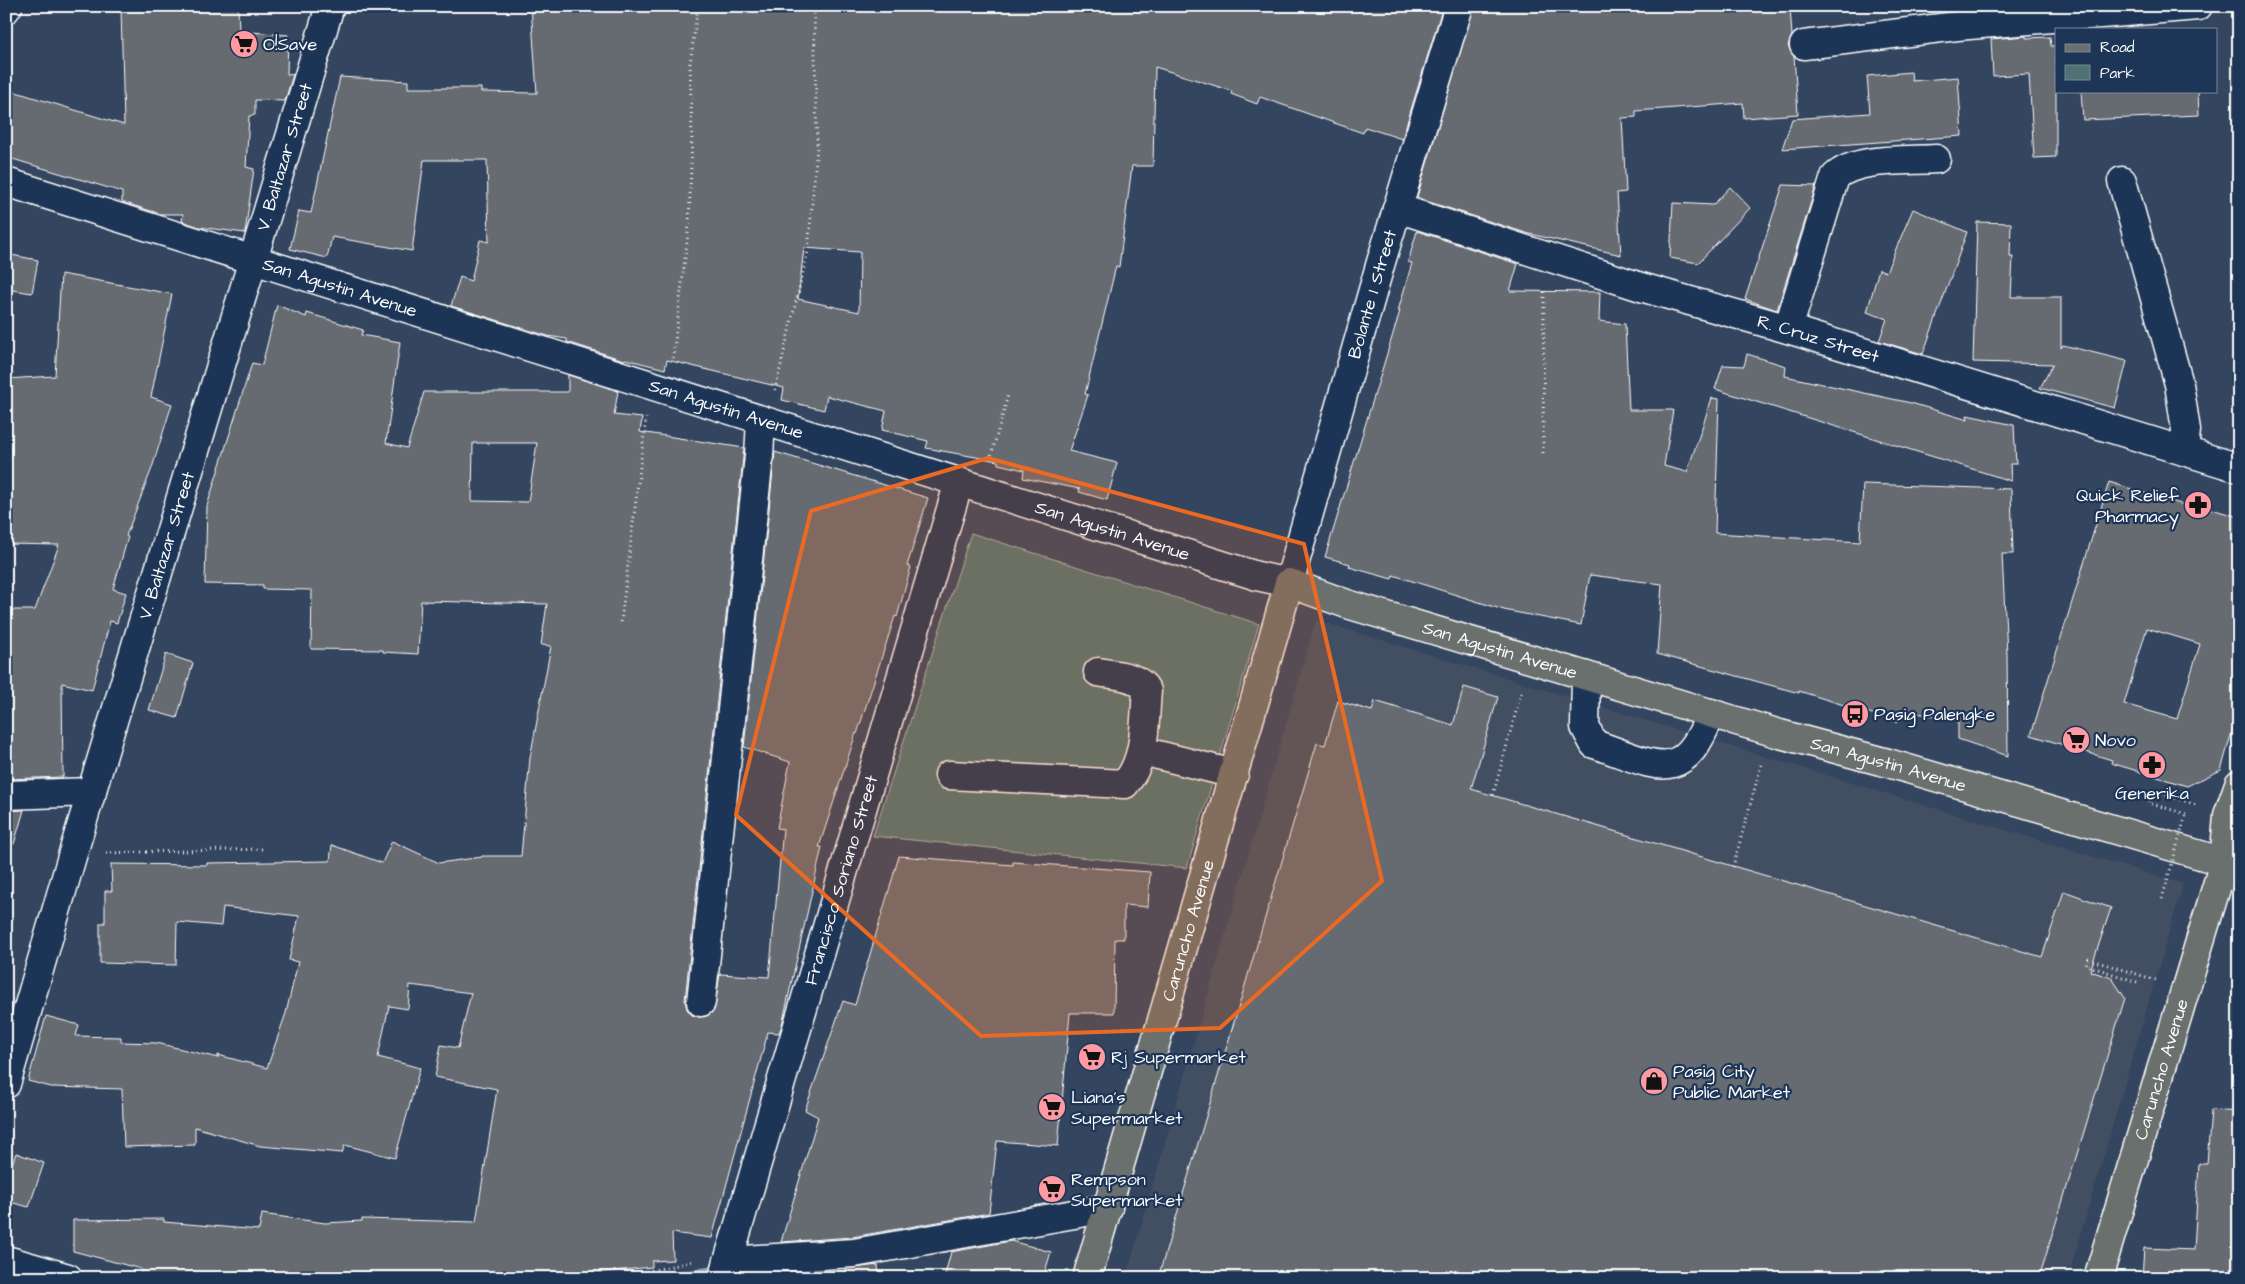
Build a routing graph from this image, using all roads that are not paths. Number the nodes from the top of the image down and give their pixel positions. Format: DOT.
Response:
graph roads {
  1 [pos="330,6"];
  2 [pos="1458,6"];
  3 [pos="2198,6"];
  4 [pos="1954,16"];
  5 [pos="1804,45"];
  6 [pos="1936,159"];
  7 [pos="2122,181"];
  8 [pos="6,182"];
  9 [pos="1397,208"];
  10 [pos="253,260"];
  11 [pos="1788,329"];
  12 [pos="764,421"];
  13 [pos="2184,451"];
  14 [pos="2239,468"];
  15 [pos="971,486"];
  16 [pos="1289,583"];
  17 [pos="1098,672"];
  18 [pos="1586,676"];
  19 [pos="1711,713"];
  20 [pos="1142,751"];
  21 [pos="949,774"];
  22 [pos="1234,774"];
  23 [pos="2239,784"];
  24 [pos="92,792"];
  25 [pos="6,795"];
  26 [pos="2239,840"];
  27 [pos="2231,864"];
  28 [pos="701,1002"];
  29 [pos="6,1084"];
  30 [pos="1108,1208"];
  31 [pos="6,1260"];
  32 [pos="727,1264"];
  33 [pos="68,1278"];
  34 [pos="1087,1278"];
  35 [pos="2098,1278"];
  1 -- 10 [label="street, V. Baltazar Street"];
  2 -- 9 [label="street, Bolante 1 Street"];
  3 -- 4 [label="street"];
  4 -- 5 [label="street"];
  6 -- 11 [label="street"];
  7 -- 13 [label="street"];
  8 -- 10 [label="street, San Agustin Avenue"];
  9 -- 11 [label="street, R. Cruz Street"];
  9 -- 16 [label="street, Bolante 1 Street"];
  10 -- 12 [label="street, San Agustin Avenue"];
  10 -- 24 [label="street, V. Baltazar Street"];
  11 -- 13 [label="street, R. Cruz Street"];
  12 -- 15 [label="street, San Agustin Avenue"];
  12 -- 28 [label="street"];
  13 -- 14 [label="street, R. Cruz Street"];
  15 -- 16 [label="street, San Agustin Avenue"];
  15 -- 32 [label="street, Francisco Soriano Street"];
  16 -- 18 [label="main road, San Agustin Avenue"];
  16 -- 22 [label="main road, Caruncho Avenue"];
  17 -- 20 [label="street"];
  18 -- 19 [label="main road, San Agustin Avenue"];
  18 -- 19 [label="street"];
  19 -- 27 [label="main road, San Agustin Avenue"];
  20 -- 21 [label="street"];
  20 -- 22 [label="street"];
  22 -- 30 [label="main road, Caruncho Avenue"];
  23 -- 27 [label="main road"];
  24 -- 25 [label="street"];
  24 -- 29 [label="street, V. Baltazar Street"];
  26 -- 27 [label="main road"];
  27 -- 35 [label="main road, Caruncho Avenue"];
  30 -- 32 [label="street"];
  30 -- 34 [label="main road, Caruncho Avenue"];
  31 -- 33 [label="street"];
}
